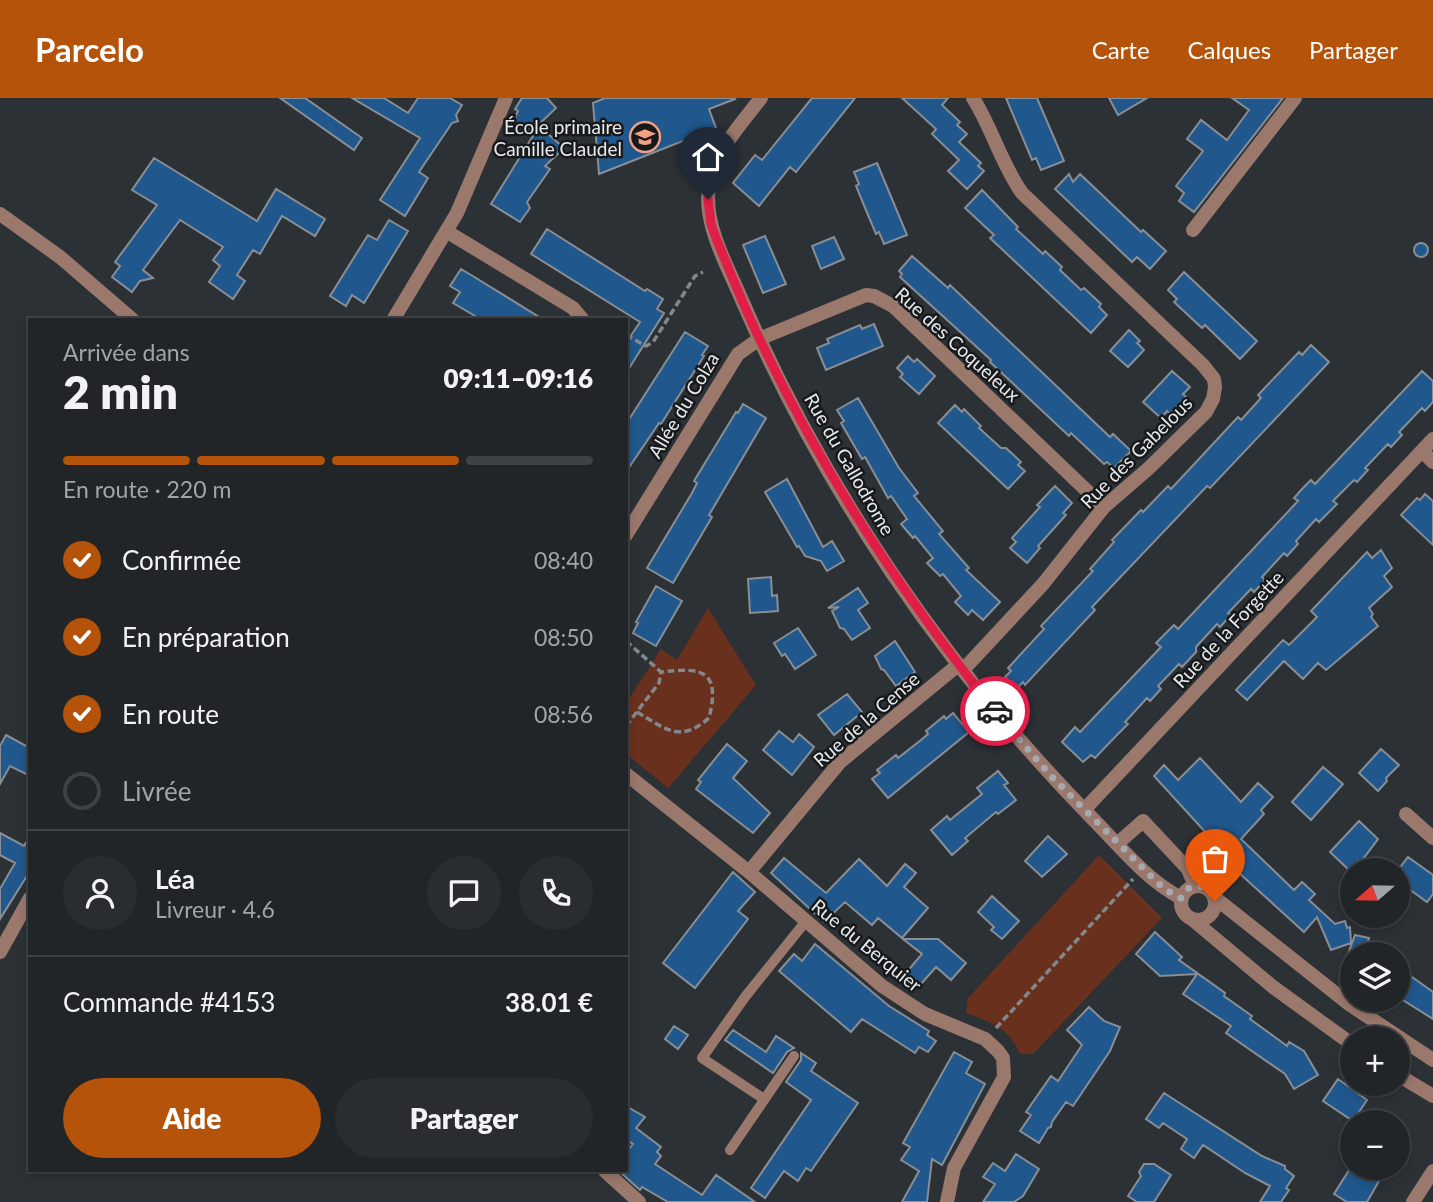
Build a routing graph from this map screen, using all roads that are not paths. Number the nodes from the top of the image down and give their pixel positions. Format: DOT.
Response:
graph roads {
  1 [pos="506,98"];
  2 [pos="761,98"];
  3 [pos="973,98"];
  4 [pos="1295,98"];
  5 [pos="0,214"];
  6 [pos="1193,230"];
  7 [pos="446,231"];
  8 [pos="131,318"];
  9 [pos="394,318"];
  10 [pos="581,318"];
  11 [pos="759,339"];
  12 [pos="1433,439"];
  13 [pos="1422,451"];
  14 [pos="1433,462"];
  15 [pos="1104,506"];
  16 [pos="628,532"];
  17 [pos="961,667"];
  18 [pos="628,776"];
  19 [pos="1084,810"];
  20 [pos="1406,814"];
  21 [pos="1433,838"];
  22 [pos="1118,844"];
  23 [pos="750,872"];
  24 [pos="1195,886"];
  25 [pos="1214,897"];
  26 [pos="1181,898"];
  27 [pos="28,902"];
  28 [pos="1193,920"];
  29 [pos="806,921"];
  30 [pos="0,952"];
  31 [pos="1340,1036"];
  32 [pos="794,1056"];
  33 [pos="1433,1060"];
  34 [pos="1410,1082"];
  35 [pos="1433,1096"];
  36 [pos="764,1099"];
  37 [pos="730,1150"];
  38 [pos="1433,1171"];
  39 [pos="606,1172"];
  40 [pos="639,1202"];
  41 [pos="947,1202"];
  42 [pos="1413,1202"];
  1 -- 7 [label="street"];
  2 -- 11 [label="street, Rue du Gallodrome"];
  3 -- 15 [label="street, Rue des Gabelous"];
  4 -- 6 [label="street"];
  5 -- 8 [label="street"];
  7 -- 9 [label="street"];
  7 -- 10 [label="street"];
  11 -- 15 [label="street, Rue des Coqueleux"];
  11 -- 16 [label="street, Allée du Colza"];
  11 -- 17 [label="street, Rue du Gallodrome"];
  12 -- 13 [label="street, Rue de la Forgette"];
  13 -- 14 [label="street"];
  13 -- 19 [label="street, Rue de la Forgette"];
  15 -- 17 [label="street, Rue des Gabelous"];
  17 -- 19 [label="street, Rue du Gallodrome"];
  17 -- 23 [label="street, Rue de la Cense"];
  18 -- 23 [label="street, Rue du Berquier"];
  19 -- 22 [label="street"];
  20 -- 21 [label="street"];
  22 -- 24 [label="street"];
  22 -- 26 [label="street"];
  23 -- 29 [label="street, Rue du Berquier"];
  24 -- 25 [label="street"];
  24 -- 26 [label="street"];
  25 -- 28 [label="street"];
  25 -- 33 [label="street"];
  26 -- 28 [label="street"];
  27 -- 30 [label="street"];
  28 -- 31 [label="street"];
  29 -- 36 [label="lane"];
  29 -- 41 [label="street, Rue du Berquier"];
  32 -- 36 [label="lane"];
  34 -- 35 [label="street"];
  36 -- 37 [label="lane"];
  38 -- 42 [label="street"];
  39 -- 40 [label="street"];
}
